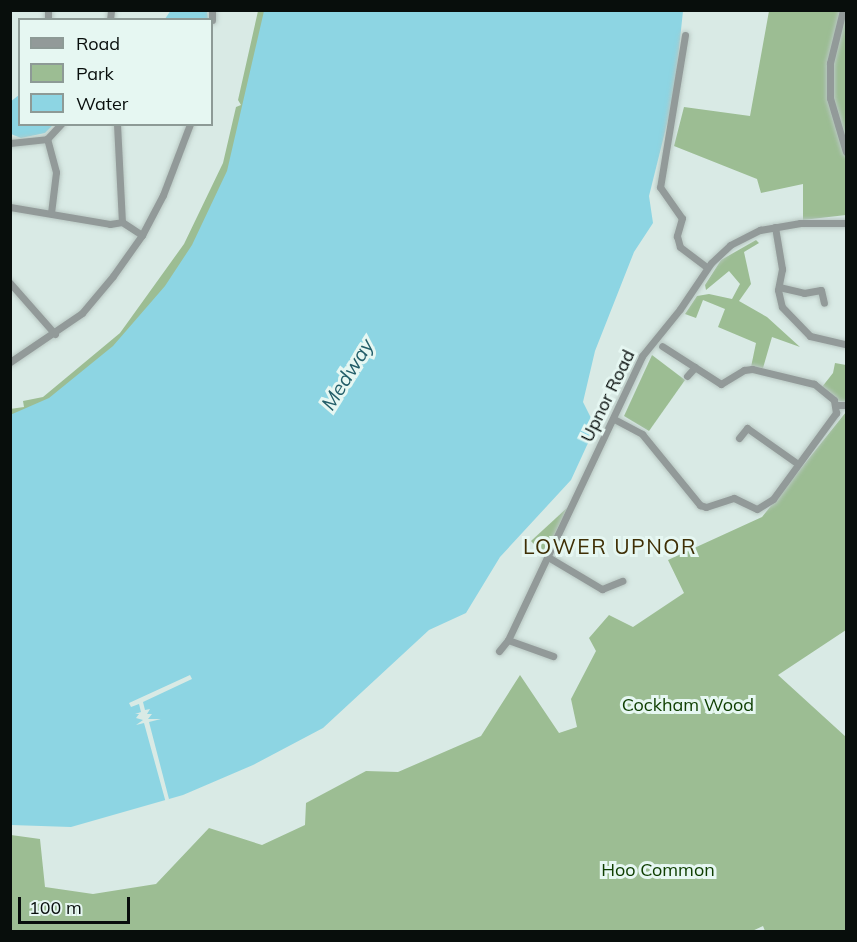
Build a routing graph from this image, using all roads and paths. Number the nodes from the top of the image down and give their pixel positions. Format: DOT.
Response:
graph roads {
  1 [pos="843,10"];
  2 [pos="685,35"];
  3 [pos="59,126"];
  4 [pos="117,126"];
  5 [pos="189,126"];
  6 [pos="47,138"];
  7 [pos="10,143"];
  8 [pos="846,153"];
  9 [pos="10,207"];
  10 [pos="51,213"];
  11 [pos="122,222"];
  12 [pos="846,223"];
  13 [pos="776,227"];
  14 [pos="142,235"];
  15 [pos="708,267"];
  16 [pos="10,283"];
  17 [pos="778,287"];
  18 [pos="825,303"];
  19 [pos="55,334"];
  20 [pos="846,344"];
  21 [pos="662,346"];
  22 [pos="10,362"];
  23 [pos="695,367"];
  24 [pos="687,376"];
  25 [pos="836,405"];
  26 [pos="846,405"];
  27 [pos="614,419"];
  28 [pos="739,438"];
  29 [pos="798,464"];
  30 [pos="548,557"];
  31 [pos="622,581"];
  32 [pos="508,640"];
  33 [pos="499,651"];
  34 [pos="553,656"];
  1 -- 8 [label="street"];
  2 -- 15 [label="street"];
  3 -- 6 [label="street"];
  4 -- 11 [label="street"];
  5 -- 14 [label="street"];
  6 -- 7 [label="street"];
  6 -- 10 [label="street"];
  9 -- 10 [label="street"];
  10 -- 11 [label="street"];
  11 -- 14 [label="street"];
  12 -- 13 [label="street, Upnor Road"];
  13 -- 15 [label="street, Upnor Road"];
  13 -- 17 [label="street"];
  14 -- 19 [label="street"];
  15 -- 27 [label="street, Upnor Road"];
  16 -- 19 [label="street"];
  17 -- 18 [label="street"];
  17 -- 20 [label="street"];
  19 -- 22 [label="street"];
  21 -- 23 [label="street"];
  23 -- 24 [label="street"];
  23 -- 25 [label="street"];
  25 -- 26 [label="street"];
  25 -- 29 [label="street"];
  27 -- 29 [label="street"];
  27 -- 30 [label="street, Upnor Road"];
  28 -- 29 [label="street"];
  30 -- 31 [label="street"];
  30 -- 32 [label="street, Upnor Road"];
  32 -- 33 [label="street, Upnor Road"];
  32 -- 34 [label="street"];
}
